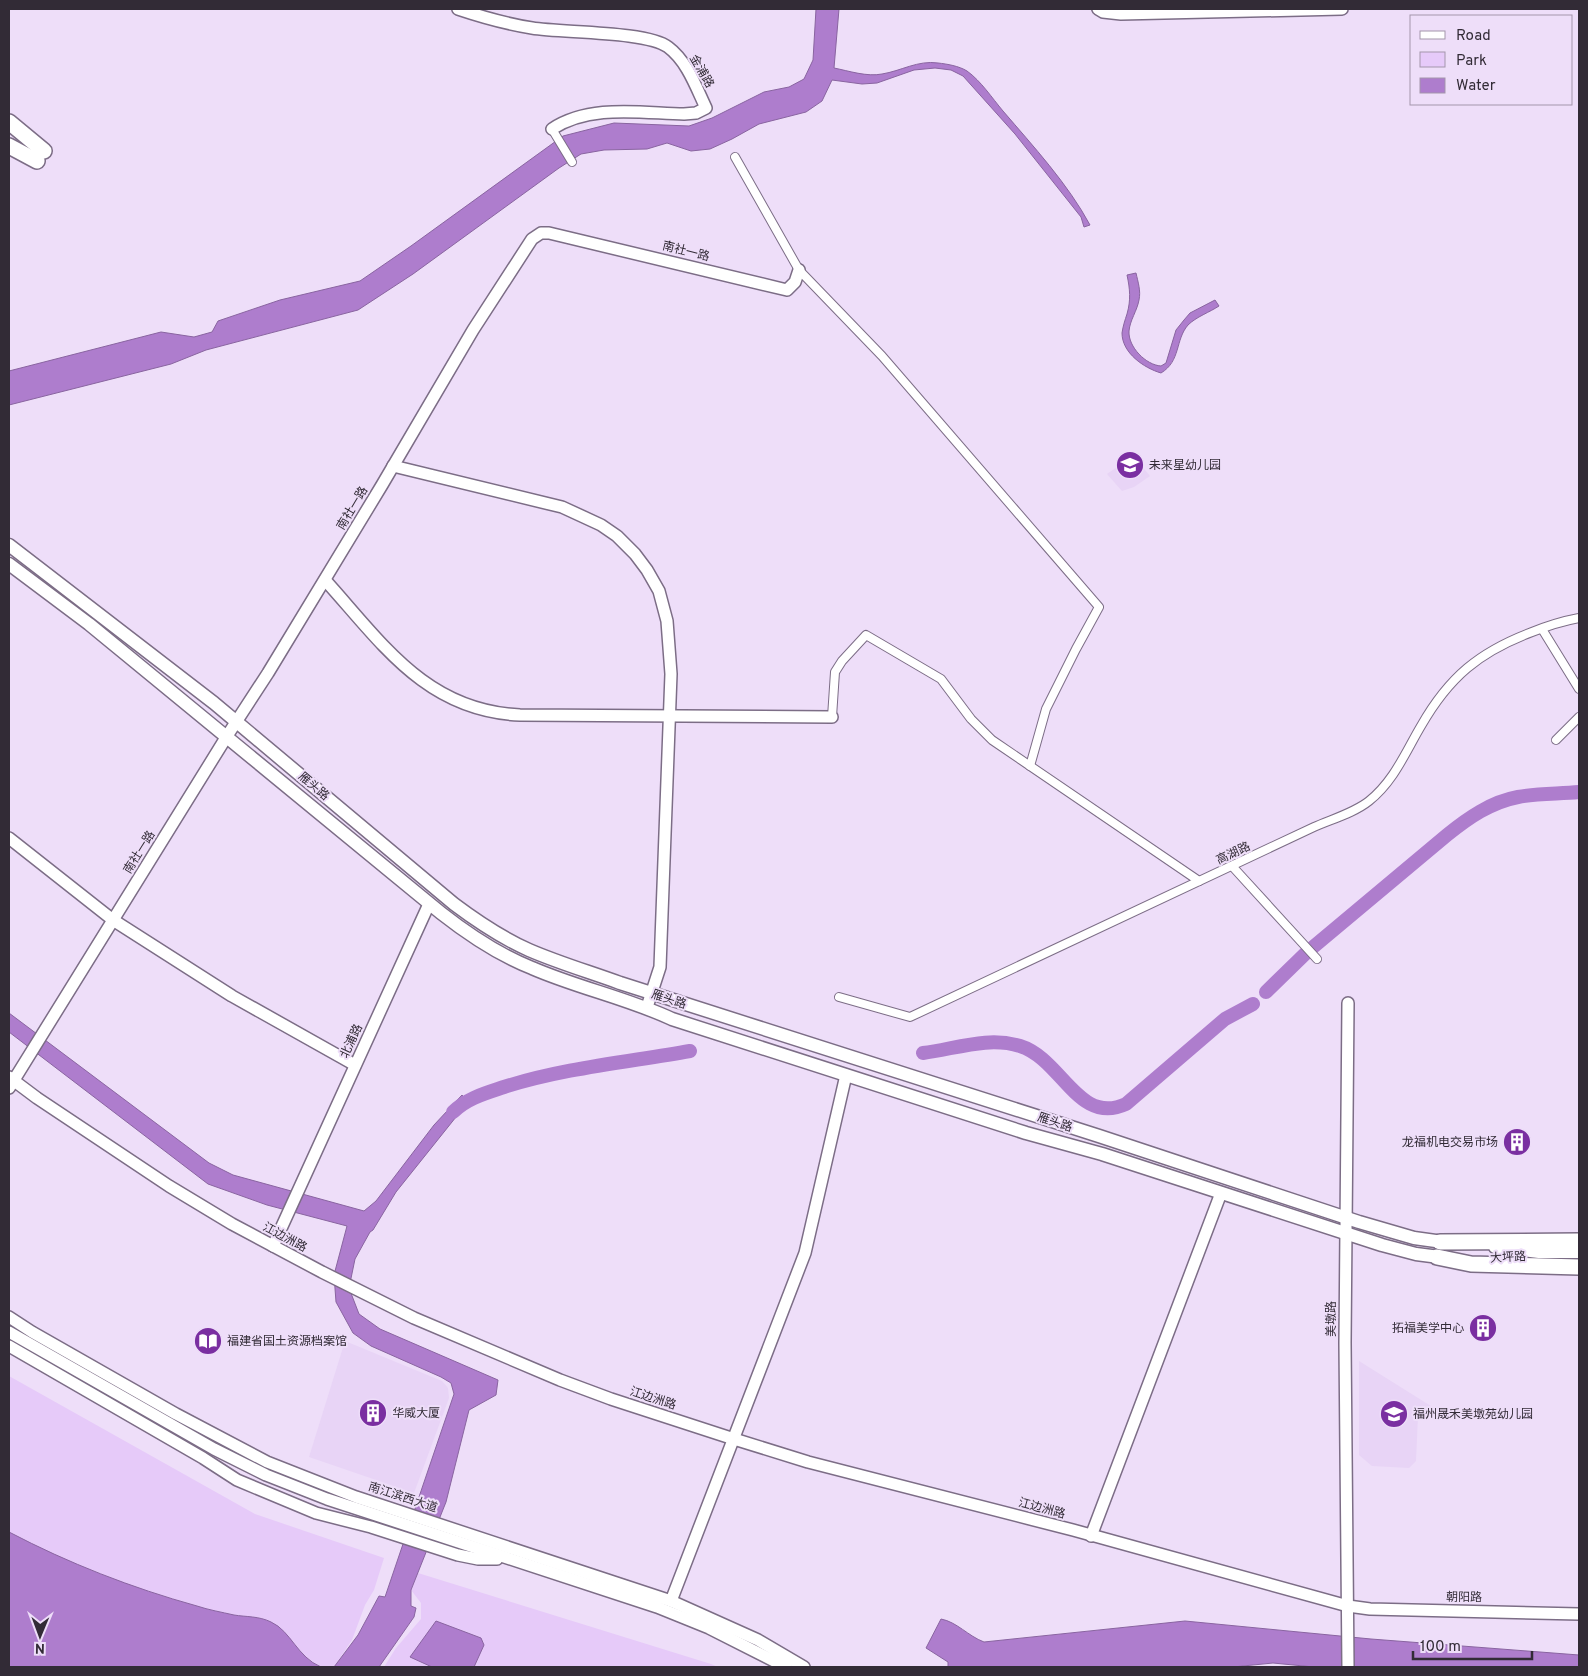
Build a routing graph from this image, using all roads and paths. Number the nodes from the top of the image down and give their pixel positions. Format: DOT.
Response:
graph roads {
  1 [pos="458,9"];
  2 [pos="1098,9"];
  3 [pos="1342,9"];
  4 [pos="9,122"];
  5 [pos="553,131"];
  6 [pos="9,146"];
  7 [pos="735,157"];
  8 [pos="572,162"];
  9 [pos="799,270"];
  10 [pos="393,466"];
  11 [pos="9,545"];
  12 [pos="9,564"];
  13 [pos="325,580"];
  14 [pos="1579,618"];
  15 [pos="1542,629"];
  16 [pos="1579,689"];
  17 [pos="670,716"];
  18 [pos="832,717"];
  19 [pos="1579,717"];
  20 [pos="237,722"];
  21 [pos="227,736"];
  22 [pos="1556,740"];
  23 [pos="1030,766"];
  24 [pos="9,838"];
  25 [pos="1232,866"];
  26 [pos="1199,881"];
  27 [pos="429,904"];
  28 [pos="113,920"];
  29 [pos="1317,959"];
  30 [pos="652,993"];
  31 [pos="839,996"];
  32 [pos="1348,1003"];
  33 [pos="647,1008"];
  34 [pos="355,1065"];
  35 [pos="846,1075"];
  36 [pos="10,1082"];
  37 [pos="1221,1193"];
  38 [pos="1346,1217"];
  39 [pos="1345,1233"];
  40 [pos="1579,1241"];
  41 [pos="1440,1242"];
  42 [pos="273,1246"];
  43 [pos="1579,1252"];
  44 [pos="1579,1256"];
  45 [pos="1436,1257"];
  46 [pos="1579,1266"];
  47 [pos="9,1317"];
  48 [pos="9,1332"];
  49 [pos="9,1346"];
  50 [pos="734,1439"];
  51 [pos="438,1529"];
  52 [pos="1091,1536"];
  53 [pos="510,1560"];
  54 [pos="671,1601"];
  55 [pos="1348,1606"];
  56 [pos="1579,1614"];
  57 [pos="786,1667"];
  58 [pos="804,1667"];
  59 [pos="1348,1667"];
  1 -- 5 [label="street, 金浦路"];
  2 -- 3 [label="street"];
  4 -- 6 [label="highway"];
  5 -- 8 [label="street"];
  7 -- 9 [label="street"];
  9 -- 10 [label="street, 南社一路"];
  9 -- 23 [label="street"];
  10 -- 13 [label="street, 南社一路"];
  10 -- 17 [label="street"];
  11 -- 20 [label="main road, 雁头路"];
  12 -- 21 [label="main road, 雁头路"];
  13 -- 17 [label="street"];
  13 -- 20 [label="street, 南社一路"];
  14 -- 15 [label="street, 高湖路"];
  15 -- 16 [label="street"];
  15 -- 25 [label="street, 高湖路"];
  17 -- 18 [label="street"];
  17 -- 30 [label="street"];
  18 -- 23 [label="street"];
  19 -- 22 [label="street"];
  20 -- 21 [label="street, 南社一路"];
  20 -- 30 [label="main road, 雁头路"];
  21 -- 27 [label="main road, 雁头路"];
  21 -- 28 [label="street, 南社一路"];
  23 -- 26 [label="street"];
  24 -- 28 [label="street"];
  25 -- 26 [label="street, 高湖路"];
  25 -- 29 [label="street"];
  26 -- 31 [label="street, 高湖路"];
  27 -- 33 [label="main road, 雁头路"];
  27 -- 34 [label="street, 北浦路"];
  28 -- 34 [label="street"];
  28 -- 36 [label="street, 南社一路"];
  30 -- 33 [label="street"];
  30 -- 38 [label="main road, 雁头路"];
  32 -- 38 [label="street, 美墩路"];
  33 -- 35 [label="main road, 雁头路"];
  34 -- 42 [label="street, 北浦路"];
  35 -- 37 [label="main road, 雁头路"];
  35 -- 50 [label="street"];
  36 -- 42 [label="street, 江边洲路"];
  37 -- 39 [label="main road, 雁头路"];
  37 -- 52 [label="street"];
  38 -- 39 [label="street, 美墩路"];
  38 -- 41 [label="main road, 雁头路"];
  39 -- 45 [label="main road, 雁头路"];
  39 -- 55 [label="street, 美墩路"];
  40 -- 41 [label="highway"];
  41 -- 43 [label="main road, 大坪路"];
  42 -- 50 [label="street, 江边洲路"];
  44 -- 45 [label="main road, 大坪路"];
  45 -- 46 [label="highway"];
  47 -- 51 [label="street, 南江滨西大道"];
  48 -- 51 [label="street, 南江滨西大道"];
  49 -- 53 [label="street"];
  50 -- 52 [label="street, 江边洲路"];
  50 -- 54 [label="street"];
  51 -- 53 [label="street, 南江滨西大道"];
  51 -- 54 [label="street, 南江滨西大道"];
  52 -- 55 [label="street, 江边洲路"];
  53 -- 57 [label="street, 南江滨西大道"];
  54 -- 58 [label="street, 南江滨西大道"];
  55 -- 56 [label="street, 朝阳路"];
  55 -- 59 [label="street, 美墩路"];
}
